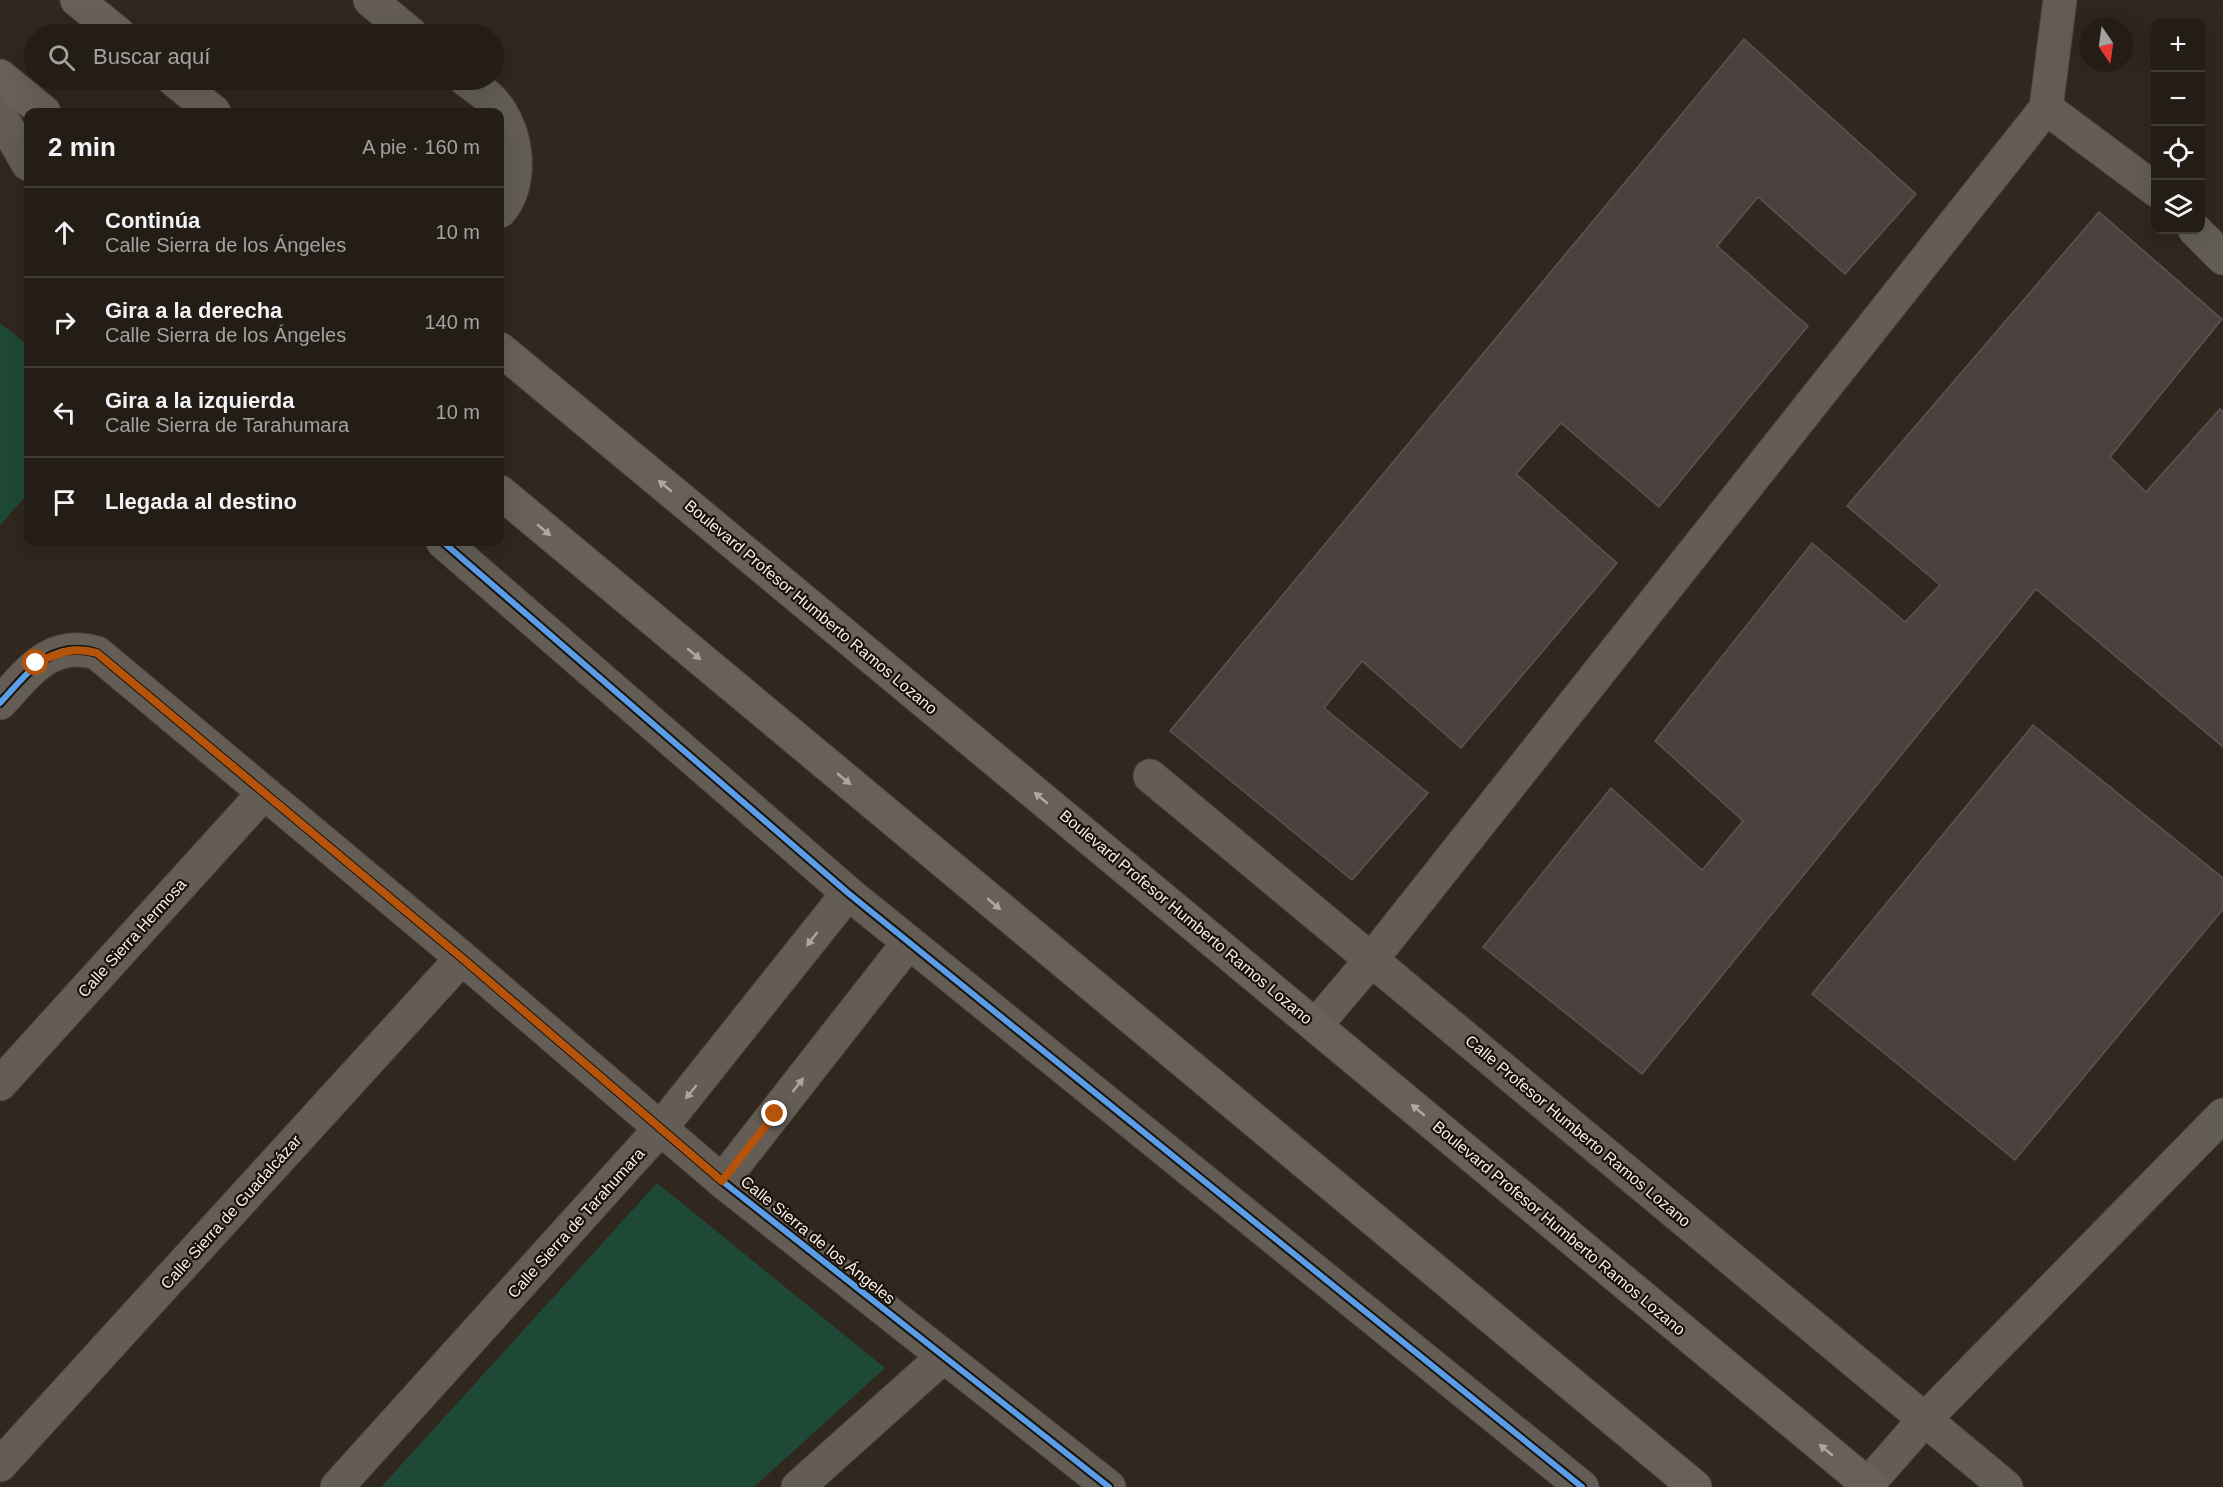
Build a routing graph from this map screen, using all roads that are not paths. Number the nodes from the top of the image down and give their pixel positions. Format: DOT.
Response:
graph roads {
  1 [pos="77,0"];
  2 [pos="370,0"];
  3 [pos="2060,0"];
  4 [pos="107,24"];
  5 [pos="399,24"];
  6 [pos="0,76"];
  7 [pos="186,90"];
  8 [pos="478,90"];
  9 [pos="39,108"];
  10 [pos="209,108"];
  11 [pos="497,108"];
  12 [pos="2046,108"];
  13 [pos="0,115"];
  14 [pos="504,122"];
  15 [pos="24,157"];
  16 [pos="2151,186"];
  17 [pos="504,206"];
  18 [pos="2199,234"];
  19 [pos="2223,258"];
  20 [pos="504,352"];
  21 [pos="504,495"];
  22 [pos="448,546"];
  23 [pos="0,704"];
  24 [pos="1150,776"];
  25 [pos="264,793"];
  26 [pos="848,893"];
  27 [pos="909,942"];
  28 [pos="462,958"];
  29 [pos="1371,960"];
  30 [pos="1316,1025"];
  31 [pos="0,1084"];
  32 [pos="2223,1115"];
  33 [pos="660,1129"];
  34 [pos="722,1181"];
  35 [pos="943,1358"];
  36 [pos="1925,1419"];
  37 [pos="0,1466"];
  38 [pos="1869,1486"];
  39 [pos="338,1487"];
  40 [pos="798,1487"];
  41 [pos="1109,1487"];
  42 [pos="1582,1487"];
  43 [pos="1695,1487"];
  44 [pos="2006,1487"];
  1 -- 4 [label="main road"];
  2 -- 5 [label="street"];
  3 -- 12 [label="street"];
  6 -- 9 [label="main road"];
  7 -- 10 [label="main road"];
  8 -- 11 [label="street"];
  12 -- 16 [label="street"];
  12 -- 29 [label="street"];
  13 -- 15 [label="street"];
  14 -- 17 [label="street"];
  18 -- 19 [label="street"];
  30 -- 20 [label="main road, Boulevard Profesor Humberto Ramos Lozano, one-way"];
  21 -- 43 [label="main road, one-way"];
  22 -- 26 [label="street"];
  23 -- 25 [label="street, Calle Sierra de los Ángeles"];
  24 -- 29 [label="street, Calle Profesor Humberto Ramos Lozano"];
  25 -- 28 [label="street, Calle Sierra de los Ángeles"];
  25 -- 31 [label="street, Calle Sierra Hermosa"];
  26 -- 27 [label="street"];
  26 -- 33 [label="street, Calle Sierra de Tarahumara, one-way"];
  34 -- 27 [label="street, one-way"];
  27 -- 42 [label="street"];
  28 -- 33 [label="street, Calle Sierra de los Ángeles"];
  28 -- 37 [label="street, Calle Sierra de Guadalcázar"];
  29 -- 30 [label="street"];
  29 -- 36 [label="street, Calle Profesor Humberto Ramos Lozano"];
  38 -- 30 [label="main road, Boulevard Profesor Humberto Ramos Lozano, one-way"];
  32 -- 36 [label="street"];
  33 -- 34 [label="street, Calle Sierra de los Ángeles"];
  33 -- 39 [label="street, Calle Sierra de Tarahumara"];
  34 -- 35 [label="street, Calle Sierra de los Ángeles"];
  35 -- 40 [label="street"];
  35 -- 41 [label="street, Calle Sierra de los Ángeles"];
  36 -- 38 [label="street"];
  36 -- 44 [label="street, Calle Profesor Humberto Ramos Lozano"];
}
